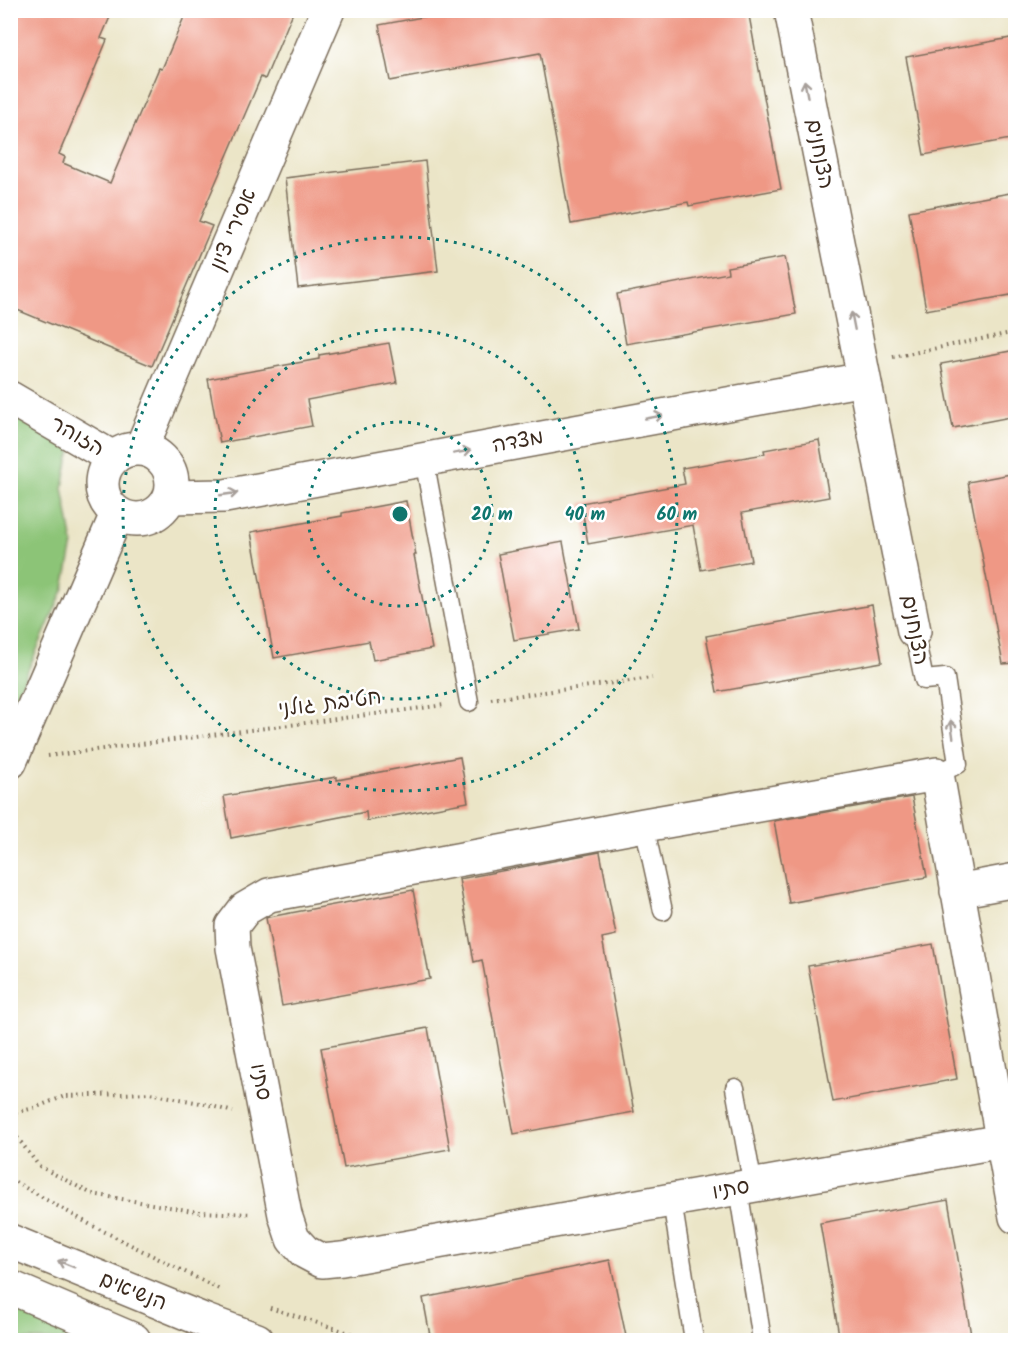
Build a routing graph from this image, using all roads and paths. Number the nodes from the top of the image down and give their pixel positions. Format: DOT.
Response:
graph roads {
  1 [pos="328,10"];
  2 [pos="791,10"];
  3 [pos="1016,332"];
  4 [pos="862,371"];
  5 [pos="10,398"];
  6 [pos="127,453"];
  7 [pos="424,459"];
  8 [pos="170,497"];
  9 [pos="117,514"];
  10 [pos="914,631"];
  11 [pos="652,678"];
  12 [pos="469,702"];
  13 [pos="11,761"];
  14 [pos="937,774"];
  15 [pos="644,825"];
  16 [pos="1016,880"];
  17 [pos="957,891"];
  18 [pos="663,911"];
  19 [pos="735,1088"];
  20 [pos="10,1114"];
  21 [pos="267,1119"];
  22 [pos="10,1128"];
  23 [pos="1002,1141"];
  24 [pos="10,1179"];
  25 [pos="746,1187"];
  26 [pos="672,1201"];
  27 [pos="285,1215"];
  28 [pos="1016,1217"];
  29 [pos="10,1242"];
  30 [pos="10,1287"];
  31 [pos="228,1293"];
  32 [pos="261,1305"];
  33 [pos="134,1341"];
  34 [pos="257,1341"];
  35 [pos="372,1341"];
  36 [pos="694,1341"];
  37 [pos="762,1341"];
  1 -- 6 [label="street, אסירי ציון"];
  4 -- 2 [label="street, הצנחנים, one-way"];
  3 -- 4 [label="path"];
  7 -- 4 [label="street, מצדה, one-way"];
  4 -- 10 [label="street, הצנחנים"];
  5 -- 6 [label="street, הזוהר"];
  6 -- 8 [label="street"];
  6 -- 9 [label="street"];
  8 -- 7 [label="street, מצדה, one-way"];
  7 -- 12 [label="lane"];
  8 -- 9 [label="street"];
  9 -- 13 [label="street"];
  14 -- 10 [label="lane, הצנחנים, one-way"];
  11 -- 12 [label="path, חטיבת גולני"];
  12 -- 13 [label="path, חטיבת גולני"];
  14 -- 15 [label="street, סתיו"];
  14 -- 17 [label="street"];
  15 -- 18 [label="lane"];
  15 -- 21 [label="street, סתיו"];
  16 -- 17 [label="street"];
  17 -- 23 [label="street"];
  19 -- 25 [label="lane"];
  20 -- 21 [label="path"];
  21 -- 27 [label="street, סתיו"];
  22 -- 27 [label="path"];
  23 -- 25 [label="street, סתיו"];
  23 -- 28 [label="street"];
  24 -- 31 [label="path"];
  25 -- 26 [label="street, סתיו"];
  25 -- 37 [label="lane"];
  26 -- 27 [label="street, סתיו"];
  26 -- 36 [label="lane"];
  34 -- 29 [label="street, הנשיאים, one-way"];
  30 -- 33 [label="street, הנשיאים"];
  32 -- 35 [label="path"];
}
